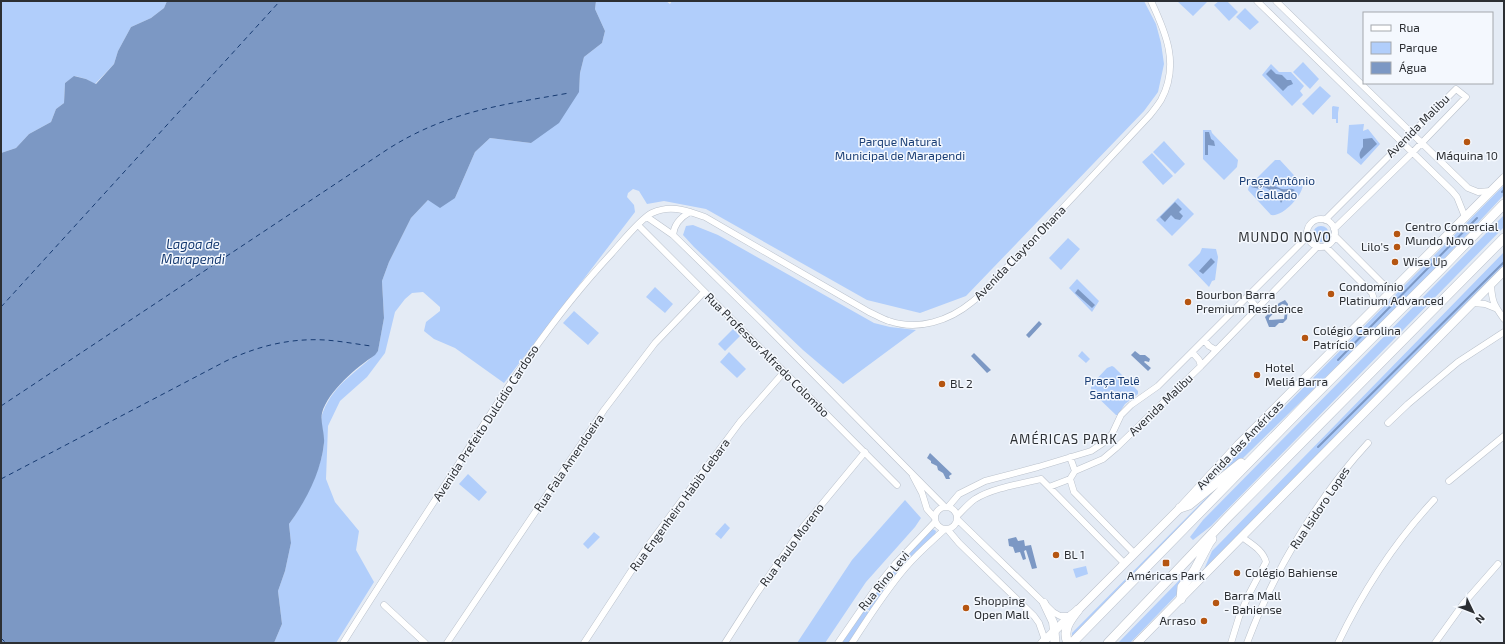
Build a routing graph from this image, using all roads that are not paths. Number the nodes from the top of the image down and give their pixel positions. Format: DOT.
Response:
graph roads {
  1 [pos="1151,1"];
  2 [pos="1257,1"];
  3 [pos="1276,1"];
  4 [pos="1411,133"];
  5 [pos="1402,142"];
  6 [pos="1421,143"];
  7 [pos="1412,153"];
  8 [pos="1504,178"];
  9 [pos="1491,191"];
  10 [pos="1504,204"];
  11 [pos="690,212"];
  12 [pos="647,217"];
  13 [pos="1464,217"];
  14 [pos="1325,220"];
  15 [pos="638,225"];
  16 [pos="1334,232"];
  17 [pos="673,235"];
  18 [pos="1308,236"];
  19 [pos="1504,238"];
  20 [pos="1500,244"];
  21 [pos="1318,246"];
  22 [pos="1325,246"];
  23 [pos="1504,271"];
  24 [pos="1491,285"];
  25 [pos="1392,289"];
  26 [pos="704,292"];
  27 [pos="1248,297"];
  28 [pos="1473,303"];
  29 [pos="1376,306"];
  30 [pos="1258,308"];
  31 [pos="1495,308"];
  32 [pos="1504,318"];
  33 [pos="1504,332"];
  34 [pos="1204,340"];
  35 [pos="1216,350"];
  36 [pos="1192,352"];
  37 [pos="1200,366"];
  38 [pos="784,372"];
  39 [pos="1388,423"];
  40 [pos="1504,436"];
  41 [pos="1368,443"];
  42 [pos="865,452"];
  43 [pos="1258,453"];
  44 [pos="1070,457"];
  45 [pos="1038,467"];
  46 [pos="909,469"];
  47 [pos="1074,471"];
  48 [pos="1041,479"];
  49 [pos="1070,479"];
  50 [pos="1449,481"];
  51 [pos="897,485"];
  52 [pos="1049,486"];
  53 [pos="1434,500"];
  54 [pos="947,507"];
  55 [pos="1180,508"];
  56 [pos="958,518"];
  57 [pos="1227,518"];
  58 [pos="935,520"];
  59 [pos="946,530"];
  60 [pos="1242,537"];
  61 [pos="1134,553"];
  62 [pos="1124,563"];
  63 [pos="1498,564"];
  64 [pos="1181,599"];
  65 [pos="1044,603"];
  66 [pos="384,605"];
  67 [pos="1078,610"];
  68 [pos="1070,616"];
  69 [pos="1054,631"];
  70 [pos="1043,642"];
  71 [pos="343,643"];
  72 [pos="426,643"];
  73 [pos="446,643"];
  74 [pos="584,643"];
  75 [pos="725,643"];
  76 [pos="838,643"];
  77 [pos="852,643"];
  78 [pos="1055,643"];
  79 [pos="1068,643"];
  80 [pos="1072,643"];
  81 [pos="1108,643"];
  82 [pos="1137,643"];
  83 [pos="1231,643"];
  84 [pos="1247,643"];
  85 [pos="1338,643"];
  86 [pos="1436,643"];
  1 -- 11 [label="street, Avenida Clayton Ohana"];
  2 -- 5 [label="street"];
  3 -- 4 [label="street"];
  4 -- 5 [label="street, Avenida Malibu"];
  4 -- 6 [label="street"];
  4 -- 6 [label="street, Avenida Malibu"];
  5 -- 7 [label="street"];
  5 -- 14 [label="street, Avenida Malibu"];
  6 -- 7 [label="street, Avenida Malibu"];
  6 -- 9 [label="street"];
  7 -- 13 [label="street"];
  7 -- 16 [label="street, Avenida Malibu"];
  8 -- 9 [label="main road, Avenida das Américas"];
  9 -- 13 [label="main road, Avenida das Américas"];
  10 -- 43 [label="highway, Avenida das Américas"];
  11 -- 12 [label="street, Avenida Clayton Ohana"];
  11 -- 17 [label="street"];
  12 -- 15 [label="street, Avenida Prefeito Dulcídio Cardoso"];
  12 -- 17 [label="street, Rua Professor Alfredo Colombo"];
  13 -- 25 [label="main road, Avenida das Américas"];
  14 -- 16 [label="street"];
  14 -- 18 [label="street"];
  15 -- 26 [label="street, Rua Professor Alfredo Colombo"];
  15 -- 71 [label="street, Avenida Prefeito Dulcídio Cardoso"];
  16 -- 22 [label="street"];
  16 -- 25 [label="street"];
  17 -- 46 [label="street, Rua Professor Alfredo Colombo"];
  18 -- 21 [label="street"];
  18 -- 27 [label="street, Avenida Malibu"];
  19 -- 20 [label="highway"];
  20 -- 57 [label="highway"];
  21 -- 22 [label="street"];
  21 -- 30 [label="street, Avenida Malibu"];
  22 -- 29 [label="street"];
  23 -- 24 [label="main road"];
  24 -- 28 [label="main road"];
  24 -- 31 [label="street"];
  25 -- 29 [label="main road, Avenida das Américas"];
  26 -- 38 [label="street, Rua Professor Alfredo Colombo"];
  26 -- 73 [label="street, Rua Fala Amendoeira"];
  27 -- 30 [label="street"];
  27 -- 34 [label="street, Avenida Malibu"];
  28 -- 31 [label="street"];
  28 -- 60 [label="main road"];
  29 -- 55 [label="main road, Avenida das Américas"];
  30 -- 35 [label="street, Avenida Malibu"];
  31 -- 32 [label="street"];
  33 -- 39 [label="street"];
  34 -- 35 [label="street"];
  34 -- 36 [label="street, Avenida Malibu"];
  35 -- 37 [label="street, Avenida Malibu"];
  36 -- 37 [label="street"];
  36 -- 44 [label="street, Avenida Malibu"];
  37 -- 47 [label="street, Avenida Malibu"];
  38 -- 42 [label="street, Rua Professor Alfredo Colombo"];
  38 -- 74 [label="street, Rua Engenheiro Habib Gebara"];
  40 -- 50 [label="street"];
  41 -- 84 [label="street, Rua Isidoro Lopes"];
  42 -- 51 [label="street, Rua Professor Alfredo Colombo"];
  42 -- 75 [label="street, Rua Paulo Moreno"];
  43 -- 55 [label="highway"];
  43 -- 80 [label="highway, Avenida das Américas"];
  44 -- 45 [label="street, Avenida Malibu"];
  44 -- 47 [label="street"];
  45 -- 48 [label="street"];
  45 -- 54 [label="street, Avenida Malibu"];
  46 -- 54 [label="street, Rua Professor Alfredo Colombo"];
  46 -- 58 [label="street, Rua Professor Alfredo Colombo"];
  47 -- 49 [label="street"];
  48 -- 52 [label="street"];
  48 -- 56 [label="street"];
  49 -- 52 [label="street"];
  49 -- 61 [label="street"];
  52 -- 62 [label="street"];
  53 -- 85 [label="street"];
  54 -- 56 [label="street"];
  54 -- 58 [label="street"];
  55 -- 61 [label="main road, Avenida das Américas"];
  56 -- 59 [label="street"];
  56 -- 65 [label="street"];
  57 -- 64 [label="highway"];
  57 -- 81 [label="highway"];
  58 -- 59 [label="street"];
  58 -- 76 [label="street, Rua Rino Levi"];
  59 -- 70 [label="street"];
  59 -- 77 [label="street, Rua Rino Levi"];
  60 -- 64 [label="main road"];
  60 -- 83 [label="street"];
  61 -- 62 [label="main road, Avenida das Américas"];
  62 -- 67 [label="main road, Avenida das Américas"];
  63 -- 86 [label="street"];
  64 -- 82 [label="main road"];
  65 -- 68 [label="street"];
  65 -- 69 [label="main road"];
  66 -- 72 [label="street"];
  67 -- 68 [label="main road, Avenida das Américas"];
  67 -- 79 [label="highway"];
  68 -- 69 [label="main road, Avenida das Américas"];
  69 -- 70 [label="main road, Avenida das Américas"];
  69 -- 78 [label="highway"];
}
